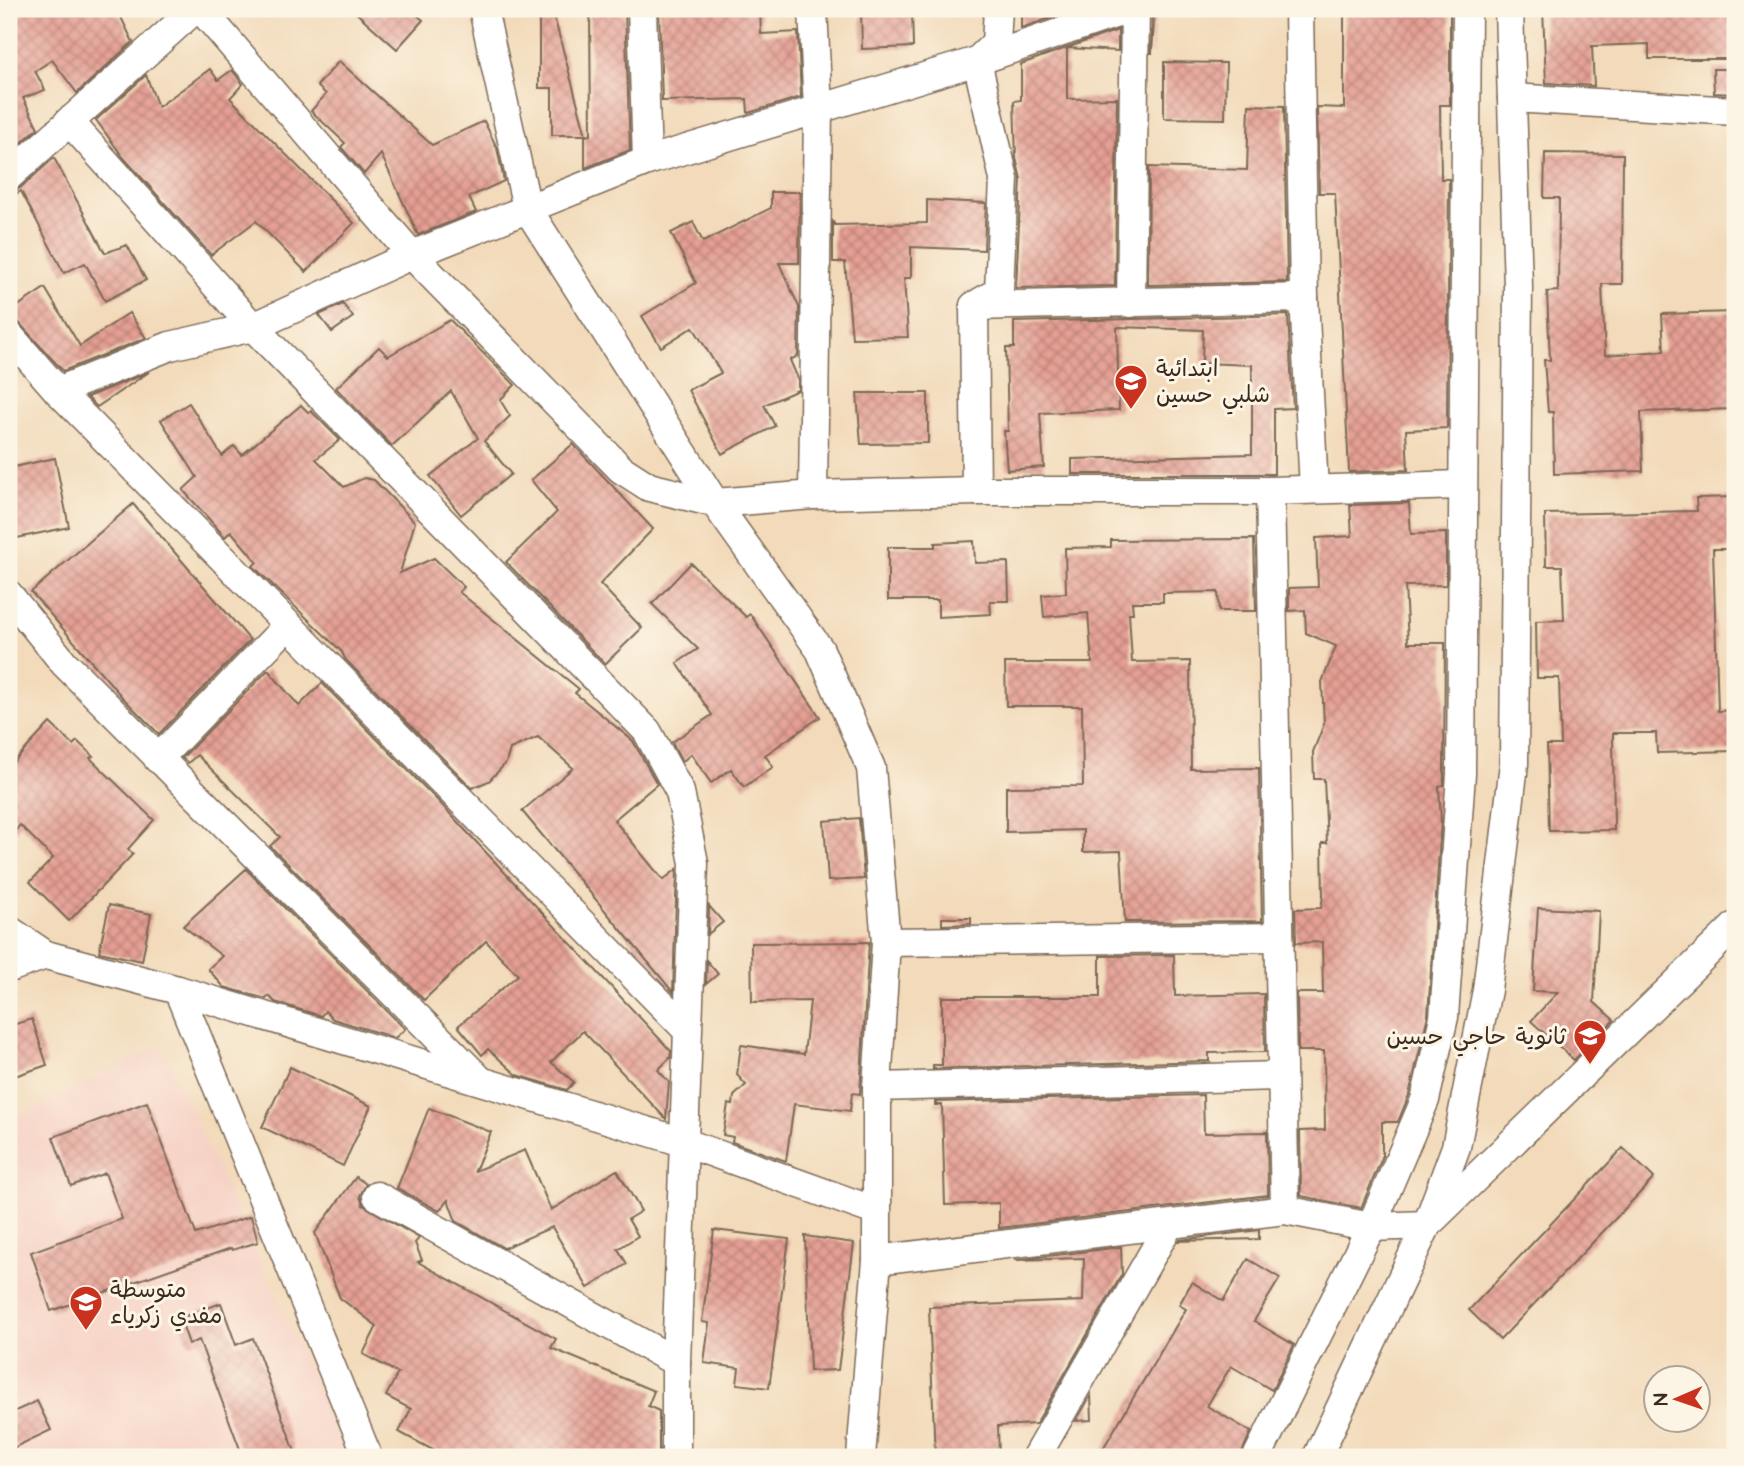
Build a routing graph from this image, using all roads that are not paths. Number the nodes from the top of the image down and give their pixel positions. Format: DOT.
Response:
graph roads {
  1 [pos="195,9"];
  2 [pos="201,9"];
  3 [pos="483,9"];
  4 [pos="642,9"];
  5 [pos="813,9"];
  6 [pos="998,9"];
  7 [pos="1129,9"];
  8 [pos="1135,9"];
  9 [pos="1299,9"];
  10 [pos="1467,9"];
  11 [pos="1509,9"];
  12 [pos="977,61"];
  13 [pos="1512,98"];
  14 [pos="818,108"];
  15 [pos="1735,111"];
  16 [pos="69,121"];
  17 [pos="647,161"];
  18 [pos="9,176"];
  19 [pos="527,208"];
  20 [pos="412,255"];
  21 [pos="1304,298"];
  22 [pos="1131,303"];
  23 [pos="974,306"];
  24 [pos="253,327"];
  25 [pos="9,335"];
  26 [pos="58,391"];
  27 [pos="1461,485"];
  28 [pos="1314,489"];
  29 [pos="976,491"];
  30 [pos="1270,491"];
  31 [pos="813,495"];
  32 [pos="715,503"];
  33 [pos="9,595"];
  34 [pos="288,625"];
  35 [pos="158,759"];
  36 [pos="1735,926"];
  37 [pos="9,930"];
  38 [pos="1279,937"];
  39 [pos="886,942"];
  40 [pos="46,955"];
  41 [pos="9,968"];
  42 [pos="178,990"];
  43 [pos="687,1030"];
  44 [pos="1282,1076"];
  45 [pos="480,1079"];
  46 [pos="877,1087"];
  47 [pos="684,1142"];
  48 [pos="377,1196"];
  49 [pos="1284,1210"];
  50 [pos="875,1211"];
  51 [pos="1169,1224"];
  52 [pos="1427,1225"];
  53 [pos="1371,1227"];
  54 [pos="877,1260"];
  55 [pos="676,1362"];
  56 [pos="368,1457"];
  57 [pos="676,1457"];
  58 [pos="861,1457"];
  59 [pos="1036,1457"];
  60 [pos="1257,1457"];
  61 [pos="1317,1457"];
  1 -- 16 [label="street"];
  2 -- 20 [label="street"];
  3 -- 19 [label="street"];
  4 -- 17 [label="street"];
  5 -- 14 [label="street"];
  6 -- 12 [label="street"];
  7 -- 12 [label="street"];
  8 -- 22 [label="street"];
  9 -- 21 [label="street"];
  10 -- 27 [label="street"];
  11 -- 13 [label="street"];
  12 -- 14 [label="street"];
  12 -- 23 [label="street"];
  13 -- 15 [label="street"];
  13 -- 52 [label="street"];
  14 -- 17 [label="street"];
  14 -- 31 [label="street"];
  16 -- 18 [label="street"];
  16 -- 24 [label="street"];
  17 -- 19 [label="street"];
  19 -- 20 [label="street"];
  19 -- 32 [label="street"];
  20 -- 24 [label="street"];
  20 -- 32 [label="street"];
  21 -- 22 [label="street"];
  21 -- 28 [label="street"];
  22 -- 23 [label="street"];
  23 -- 29 [label="street"];
  24 -- 26 [label="street"];
  24 -- 43 [label="street"];
  25 -- 26 [label="street"];
  26 -- 34 [label="street"];
  27 -- 28 [label="street"];
  27 -- 53 [label="street"];
  28 -- 30 [label="street"];
  29 -- 30 [label="street"];
  29 -- 31 [label="street"];
  30 -- 38 [label="street"];
  31 -- 32 [label="street"];
  32 -- 39 [label="street"];
  33 -- 35 [label="street"];
  34 -- 35 [label="street"];
  34 -- 43 [label="street"];
  35 -- 45 [label="street"];
  36 -- 52 [label="street"];
  37 -- 40 [label="street"];
  38 -- 39 [label="street"];
  38 -- 44 [label="street"];
  39 -- 46 [label="street"];
  40 -- 41 [label="street"];
  40 -- 42 [label="street"];
  42 -- 45 [label="street"];
  42 -- 56 [label="street"];
  43 -- 47 [label="street"];
  44 -- 46 [label="street"];
  44 -- 49 [label="street"];
  45 -- 47 [label="street"];
  46 -- 50 [label="street"];
  47 -- 50 [label="street"];
  47 -- 55 [label="street"];
  48 -- 55 [label="street"];
  49 -- 51 [label="street"];
  49 -- 53 [label="street"];
  50 -- 54 [label="street"];
  51 -- 54 [label="street"];
  51 -- 59 [label="street"];
  52 -- 53 [label="street"];
  52 -- 61 [label="street"];
  53 -- 60 [label="street"];
  54 -- 58 [label="street"];
  55 -- 57 [label="street"];
}
